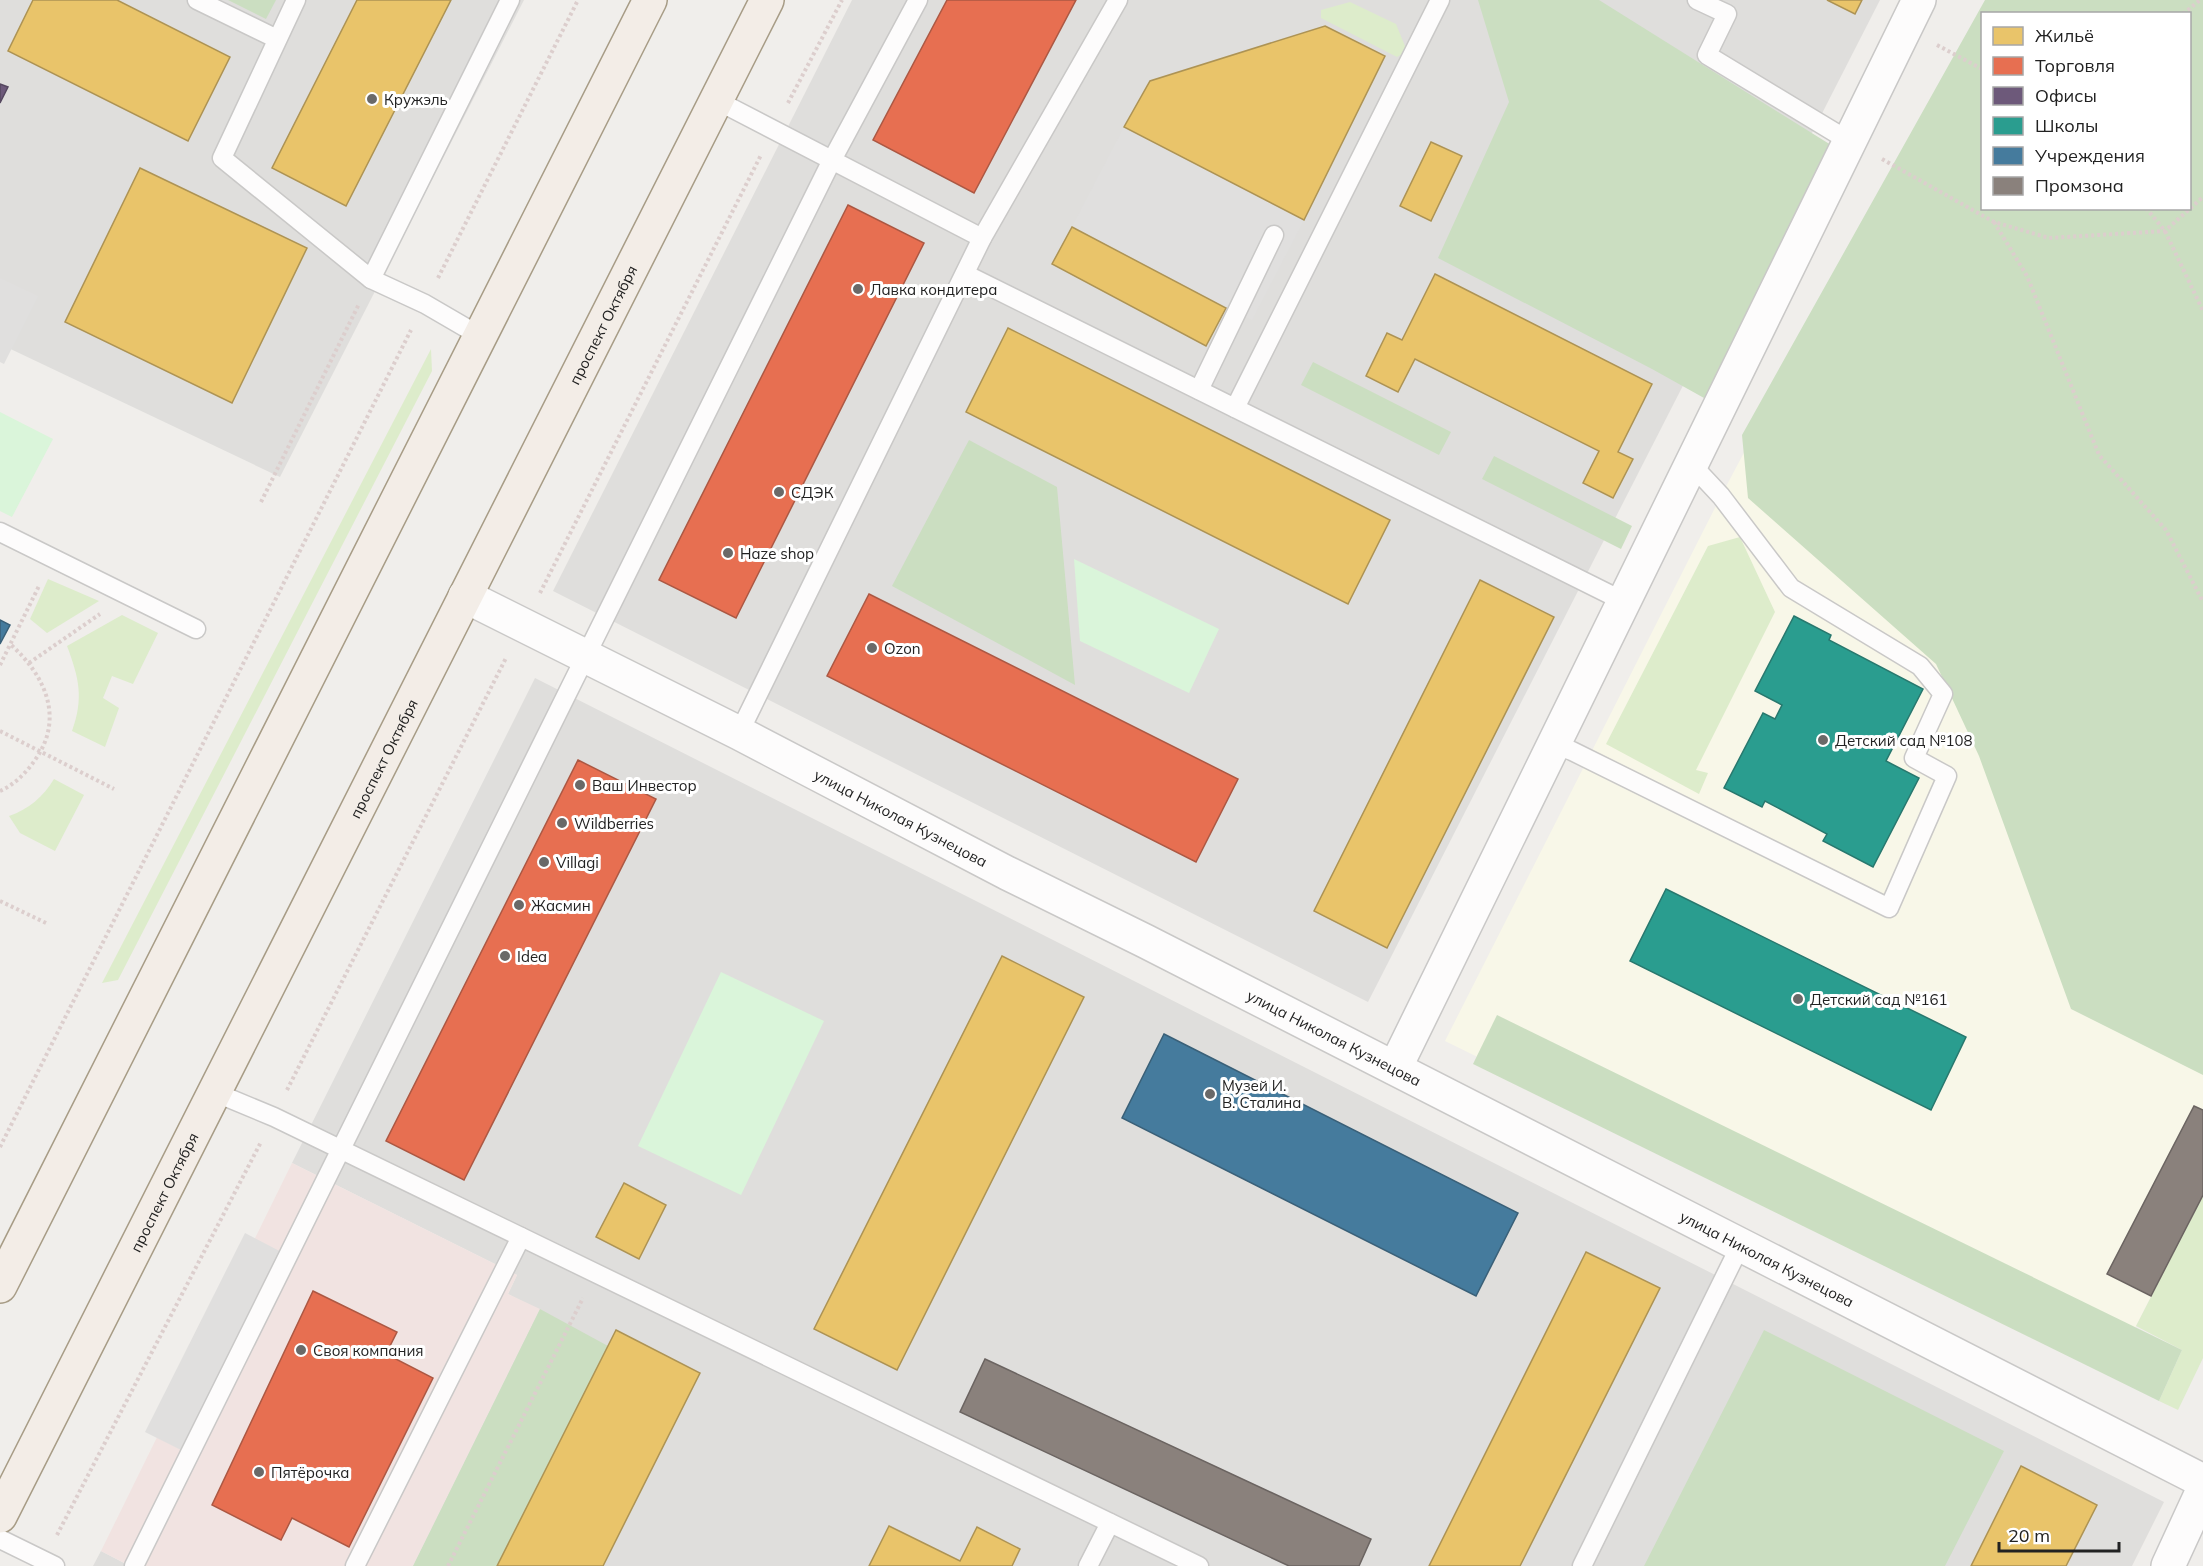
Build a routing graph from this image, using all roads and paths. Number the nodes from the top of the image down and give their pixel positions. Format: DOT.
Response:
graph roads {
  1 [pos="197,0"];
  2 [pos="296,0"];
  3 [pos="510,0"];
  4 [pos="578,0"];
  5 [pos="650,0"];
  6 [pos="767,0"];
  7 [pos="842,0"];
  8 [pos="918,0"];
  9 [pos="1118,0"];
  10 [pos="1440,0"];
  11 [pos="1697,0"];
  12 [pos="2200,0"];
  13 [pos="1730,7"];
  14 [pos="2185,12"];
  15 [pos="1912,14"];
  16 [pos="278,39"];
  17 [pos="1981,67"];
  18 [pos="716,100"];
  19 [pos="773,130"];
  20 [pos="1849,141"];
  21 [pos="832,160"];
  22 [pos="2203,197"];
  23 [pos="2191,208"];
  24 [pos="2148,210"];
  25 [pos="2188,210"];
  26 [pos="1994,222"];
  27 [pos="2165,231"];
  28 [pos="1274,235"];
  29 [pos="982,238"];
  30 [pos="965,274"];
  31 [pos="371,279"];
  32 [pos="425,303"];
  33 [pos="2203,311"];
  34 [pos="480,336"];
  35 [pos="1199,390"];
  36 [pos="1235,408"];
  37 [pos="1691,464"];
  38 [pos="261,502"];
  39 [pos="0,532"];
  40 [pos="53,558"];
  41 [pos="127,595"];
  42 [pos="465,596"];
  43 [pos="1623,601"];
  44 [pos="2203,602"];
  45 [pos="524,625"];
  46 [pos="196,629"];
  47 [pos="10,644"];
  48 [pos="586,656"];
  49 [pos="29,663"];
  50 [pos="0,665"];
  51 [pos="0,731"];
  52 [pos="739,733"];
  53 [pos="1553,744"];
  54 [pos="41,752"];
  55 [pos="114,789"];
  56 [pos="0,791"];
  57 [pos="0,901"];
  58 [pos="46,923"];
  59 [pos="1395,1068"];
  60 [pos="214,1092"];
  61 [pos="274,1117"];
  62 [pos="0,1147"];
  63 [pos="339,1150"];
  64 [pos="521,1237"];
  65 [pos="1742,1244"];
  66 [pos="595,1274"];
  67 [pos="0,1286"];
  68 [pos="2203,1481"];
  69 [pos="2203,1490"];
  70 [pos="0,1516"];
  71 [pos="1110,1523"];
  72 [pos="0,1539"];
  73 [pos="50,1563"];
  74 [pos="134,1566"];
  75 [pos="355,1566"];
  76 [pos="448,1566"];
  77 [pos="1088,1566"];
  78 [pos="1199,1566"];
  79 [pos="1582,1566"];
  80 [pos="2168,1566"];
  1 -- 16 [label="lane"];
  2 -- 16 [label="lane"];
  3 -- 31 [label="lane"];
  4 -- 32 [label="path"];
  5 -- 34 [label="main road"];
  6 -- 18 [label="main road, проспект Октября"];
  7 -- 19 [label="path"];
  8 -- 21 [label="lane"];
  9 -- 29 [label="lane"];
  10 -- 36 [label="lane"];
  11 -- 13 [label="lane"];
  12 -- 14 [label="path"];
  13 -- 20 [label="lane"];
  15 -- 17 [label="path"];
  15 -- 20 [label="street"];
  16 -- 31 [label="lane"];
  18 -- 19 [label="lane"];
  18 -- 42 [label="main road, проспект Октября"];
  19 -- 21 [label="lane"];
  19 -- 45 [label="path"];
  20 -- 26 [label="path"];
  20 -- 37 [label="street"];
  21 -- 29 [label="lane"];
  21 -- 48 [label="lane"];
  22 -- 23 [label="path"];
  24 -- 27 [label="path"];
  25 -- 27 [label="path"];
  26 -- 27 [label="path"];
  26 -- 44 [label="path"];
  27 -- 33 [label="path"];
  28 -- 35 [label="lane"];
  29 -- 30 [label="lane"];
  30 -- 35 [label="lane"];
  30 -- 52 [label="lane"];
  31 -- 32 [label="lane"];
  31 -- 38 [label="path"];
  32 -- 34 [label="lane"];
  32 -- 62 [label="path"];
  34 -- 67 [label="main road"];
  35 -- 36 [label="lane"];
  36 -- 43 [label="lane"];
  37 -- 43 [label="street"];
  37 -- 53 [label="lane"];
  39 -- 40 [label="lane"];
  40 -- 41 [label="lane"];
  40 -- 47 [label="path"];
  41 -- 46 [label="lane"];
  41 -- 49 [label="path"];
  42 -- 45 [label="street, улица Николая Кузнецова"];
  42 -- 60 [label="main road, проспект Октября"];
  43 -- 53 [label="street"];
  45 -- 48 [label="street, улица Николая Кузнецова"];
  45 -- 61 [label="path"];
  47 -- 49 [label="path"];
  47 -- 50 [label="path"];
  48 -- 52 [label="street, улица Николая Кузнецова"];
  48 -- 63 [label="lane"];
  49 -- 54 [label="path"];
  51 -- 54 [label="path"];
  52 -- 59 [label="street, улица Николая Кузнецова"];
  53 -- 59 [label="street"];
  54 -- 55 [label="path"];
  54 -- 56 [label="path"];
  57 -- 58 [label="path"];
  59 -- 65 [label="street, улица Николая Кузнецова"];
  60 -- 61 [label="lane"];
  60 -- 70 [label="main road, проспект Октября"];
  61 -- 63 [label="lane"];
  61 -- 73 [label="path"];
  63 -- 64 [label="lane"];
  63 -- 74 [label="lane"];
  64 -- 66 [label="lane"];
  64 -- 75 [label="lane"];
  65 -- 68 [label="street, улица Николая Кузнецова"];
  65 -- 79 [label="lane"];
  66 -- 71 [label="lane"];
  66 -- 76 [label="path"];
  69 -- 80 [label="street"];
  71 -- 77 [label="lane"];
  71 -- 78 [label="lane"];
  72 -- 73 [label="lane"];
}
